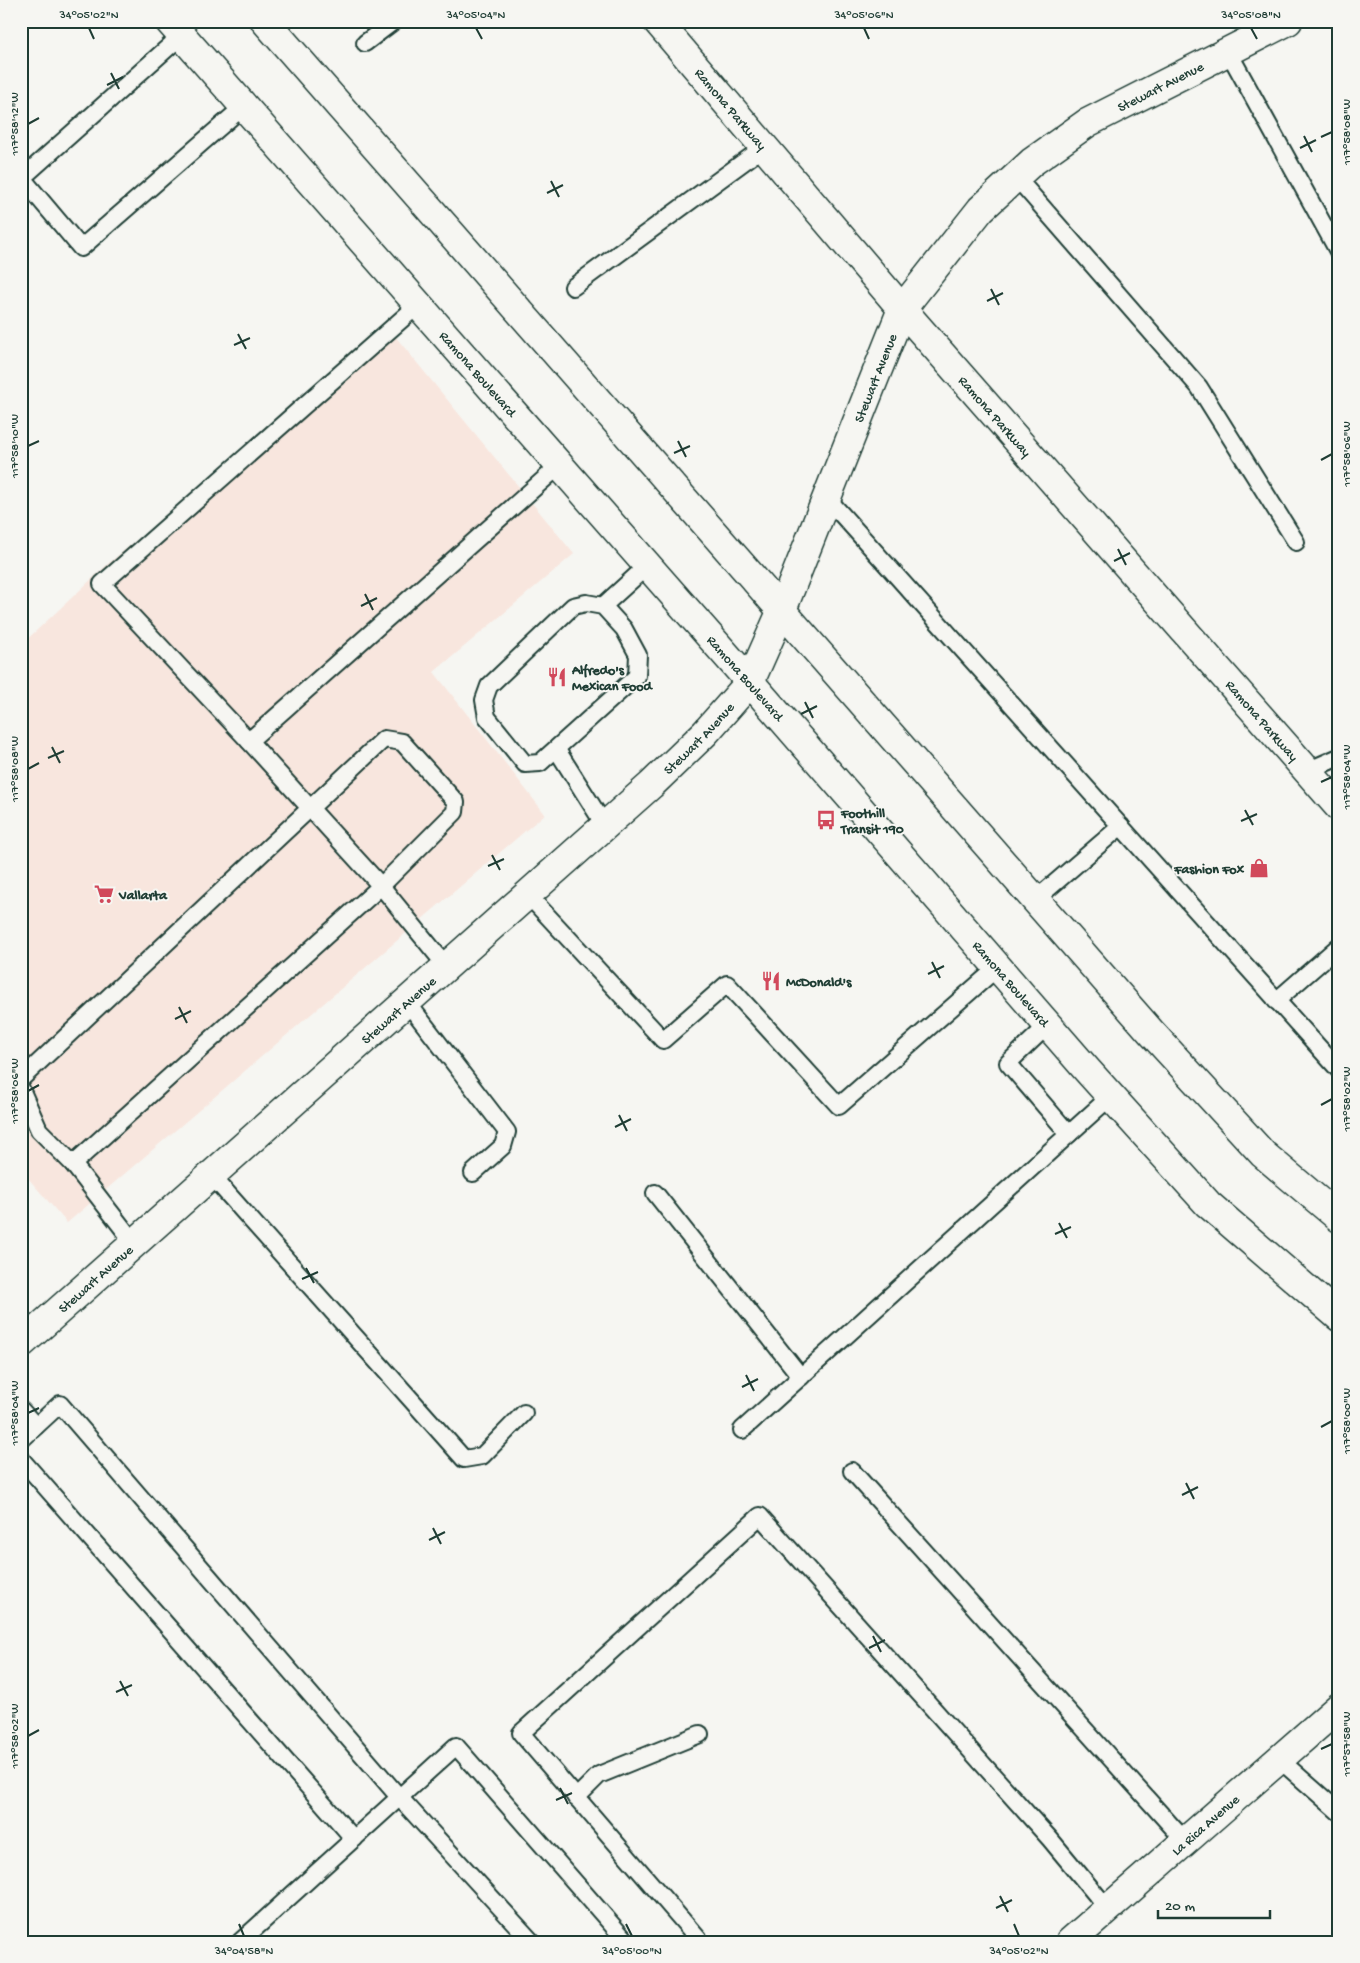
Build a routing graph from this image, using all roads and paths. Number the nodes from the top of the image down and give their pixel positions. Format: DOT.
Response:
graph roads {
  1 [pos="265,21"];
  2 [pos="394,21"];
  3 [pos="657,21"];
  4 [pos="1288,21"];
  5 [pos="176,28"];
  6 [pos="365,42"];
  7 [pos="1228,51"];
  8 [pos="244,106"];
  9 [pos="764,147"];
  10 [pos="1016,177"];
  11 [pos="1339,253"];
  12 [pos="573,287"];
  13 [pos="418,305"];
  14 [pos="902,309"];
  15 [pos="559,466"];
  16 [pos="826,497"];
  17 [pos="1296,542"];
  18 [pos="647,566"];
  19 [pos="603,606"];
  20 [pos="782,610"];
  21 [pos="750,682"];
  22 [pos="249,741"];
  23 [pos="557,750"];
  24 [pos="1339,757"];
  25 [pos="1307,771"];
  26 [pos="310,807"];
  27 [pos="1339,807"];
  28 [pos="605,826"];
  29 [pos="1120,826"];
  30 [pos="381,886"];
  31 [pos="528,895"];
  32 [pos="1035,900"];
  33 [pos="1339,946"];
  34 [pos="447,966"];
  35 [pos="998,967"];
  36 [pos="1276,1001"];
  37 [pos="407,1002"];
  38 [pos="1048,1026"];
  39 [pos="1339,1070"];
  40 [pos="21,1079"];
  41 [pos="21,1089"];
  42 [pos="1111,1096"];
  43 [pos="1068,1134"];
  44 [pos="73,1164"];
  45 [pos="473,1173"];
  46 [pos="211,1175"];
  47 [pos="654,1193"];
  48 [pos="1339,1218"];
  49 [pos="134,1244"];
  50 [pos="1339,1317"];
  51 [pos="21,1344"];
  52 [pos="801,1377"];
  53 [pos="21,1410"];
  54 [pos="524,1413"];
  55 [pos="36,1426"];
  56 [pos="742,1430"];
  57 [pos="21,1440"];
  58 [pos="21,1459"];
  59 [pos="852,1471"];
  60 [pos="1339,1707"];
  61 [pos="700,1734"];
  62 [pos="1279,1759"];
  63 [pos="399,1797"];
  64 [pos="576,1798"];
  65 [pos="1339,1812"];
  66 [pos="354,1839"];
  67 [pos="1185,1842"];
  68 [pos="1108,1908"];
  69 [pos="240,1942"];
  70 [pos="532,1942"];
  71 [pos="627,1942"];
  72 [pos="701,1942"];
  73 [pos="1070,1942"];
  1 -- 20 [label="main road"];
  2 -- 6 [label="lane"];
  3 -- 9 [label="main road, Ramona Parkway"];
  4 -- 7 [label="main road, Stewart Avenue"];
  5 -- 8 [label="main road, Ramona Boulevard"];
  5 -- 8 [label="lane"];
  7 -- 10 [label="main road, Stewart Avenue"];
  7 -- 11 [label="lane"];
  8 -- 13 [label="main road, Ramona Boulevard"];
  9 -- 12 [label="lane"];
  9 -- 14 [label="main road, Ramona Parkway"];
  10 -- 14 [label="main road, Stewart Avenue"];
  10 -- 17 [label="lane"];
  13 -- 15 [label="main road, Ramona Boulevard"];
  13 -- 22 [label="lane"];
  14 -- 16 [label="main road, Stewart Avenue"];
  14 -- 25 [label="main road, Ramona Parkway"];
  15 -- 18 [label="main road, Ramona Boulevard"];
  15 -- 22 [label="lane"];
  16 -- 20 [label="main road, Stewart Avenue"];
  16 -- 29 [label="lane"];
  18 -- 19 [label="lane"];
  18 -- 21 [label="main road, Ramona Boulevard"];
  19 -- 23 [label="lane"];
  19 -- 23 [label="lane"];
  20 -- 21 [label="main road, Stewart Avenue"];
  20 -- 32 [label="main road"];
  21 -- 28 [label="main road, Stewart Avenue"];
  21 -- 35 [label="main road, Ramona Boulevard"];
  22 -- 26 [label="lane"];
  23 -- 28 [label="lane"];
  24 -- 25 [label="lane"];
  25 -- 27 [label="main road, Ramona Parkway"];
  26 -- 30 [label="lane"];
  26 -- 30 [label="lane"];
  26 -- 40 [label="lane"];
  28 -- 31 [label="main road, Stewart Avenue"];
  29 -- 32 [label="lane"];
  29 -- 36 [label="lane"];
  30 -- 34 [label="lane"];
  30 -- 44 [label="lane"];
  31 -- 34 [label="main road, Stewart Avenue"];
  31 -- 35 [label="lane"];
  32 -- 48 [label="main road"];
  33 -- 36 [label="lane"];
  34 -- 37 [label="main road, Stewart Avenue"];
  35 -- 38 [label="main road, Ramona Boulevard"];
  36 -- 39 [label="lane"];
  37 -- 45 [label="lane"];
  37 -- 46 [label="main road, Stewart Avenue"];
  38 -- 42 [label="main road, Ramona Boulevard"];
  38 -- 43 [label="lane"];
  41 -- 44 [label="lane"];
  42 -- 43 [label="lane"];
  42 -- 50 [label="main road, Ramona Boulevard"];
  43 -- 52 [label="lane"];
  44 -- 49 [label="lane"];
  46 -- 49 [label="main road, Stewart Avenue"];
  46 -- 54 [label="lane"];
  47 -- 52 [label="lane"];
  49 -- 51 [label="main road, Stewart Avenue"];
  52 -- 56 [label="lane"];
  53 -- 55 [label="lane"];
  55 -- 57 [label="lane"];
  55 -- 63 [label="lane"];
  58 -- 66 [label="lane"];
  59 -- 67 [label="lane"];
  60 -- 62 [label="main road, La Rica Avenue"];
  61 -- 64 [label="lane"];
  62 -- 65 [label="lane"];
  62 -- 67 [label="main road, La Rica Avenue"];
  63 -- 66 [label="lane"];
  63 -- 70 [label="lane"];
  63 -- 71 [label="lane"];
  64 -- 68 [label="lane"];
  64 -- 72 [label="lane"];
  66 -- 69 [label="lane"];
  67 -- 68 [label="main road, La Rica Avenue"];
  68 -- 73 [label="main road, La Rica Avenue"];
}
